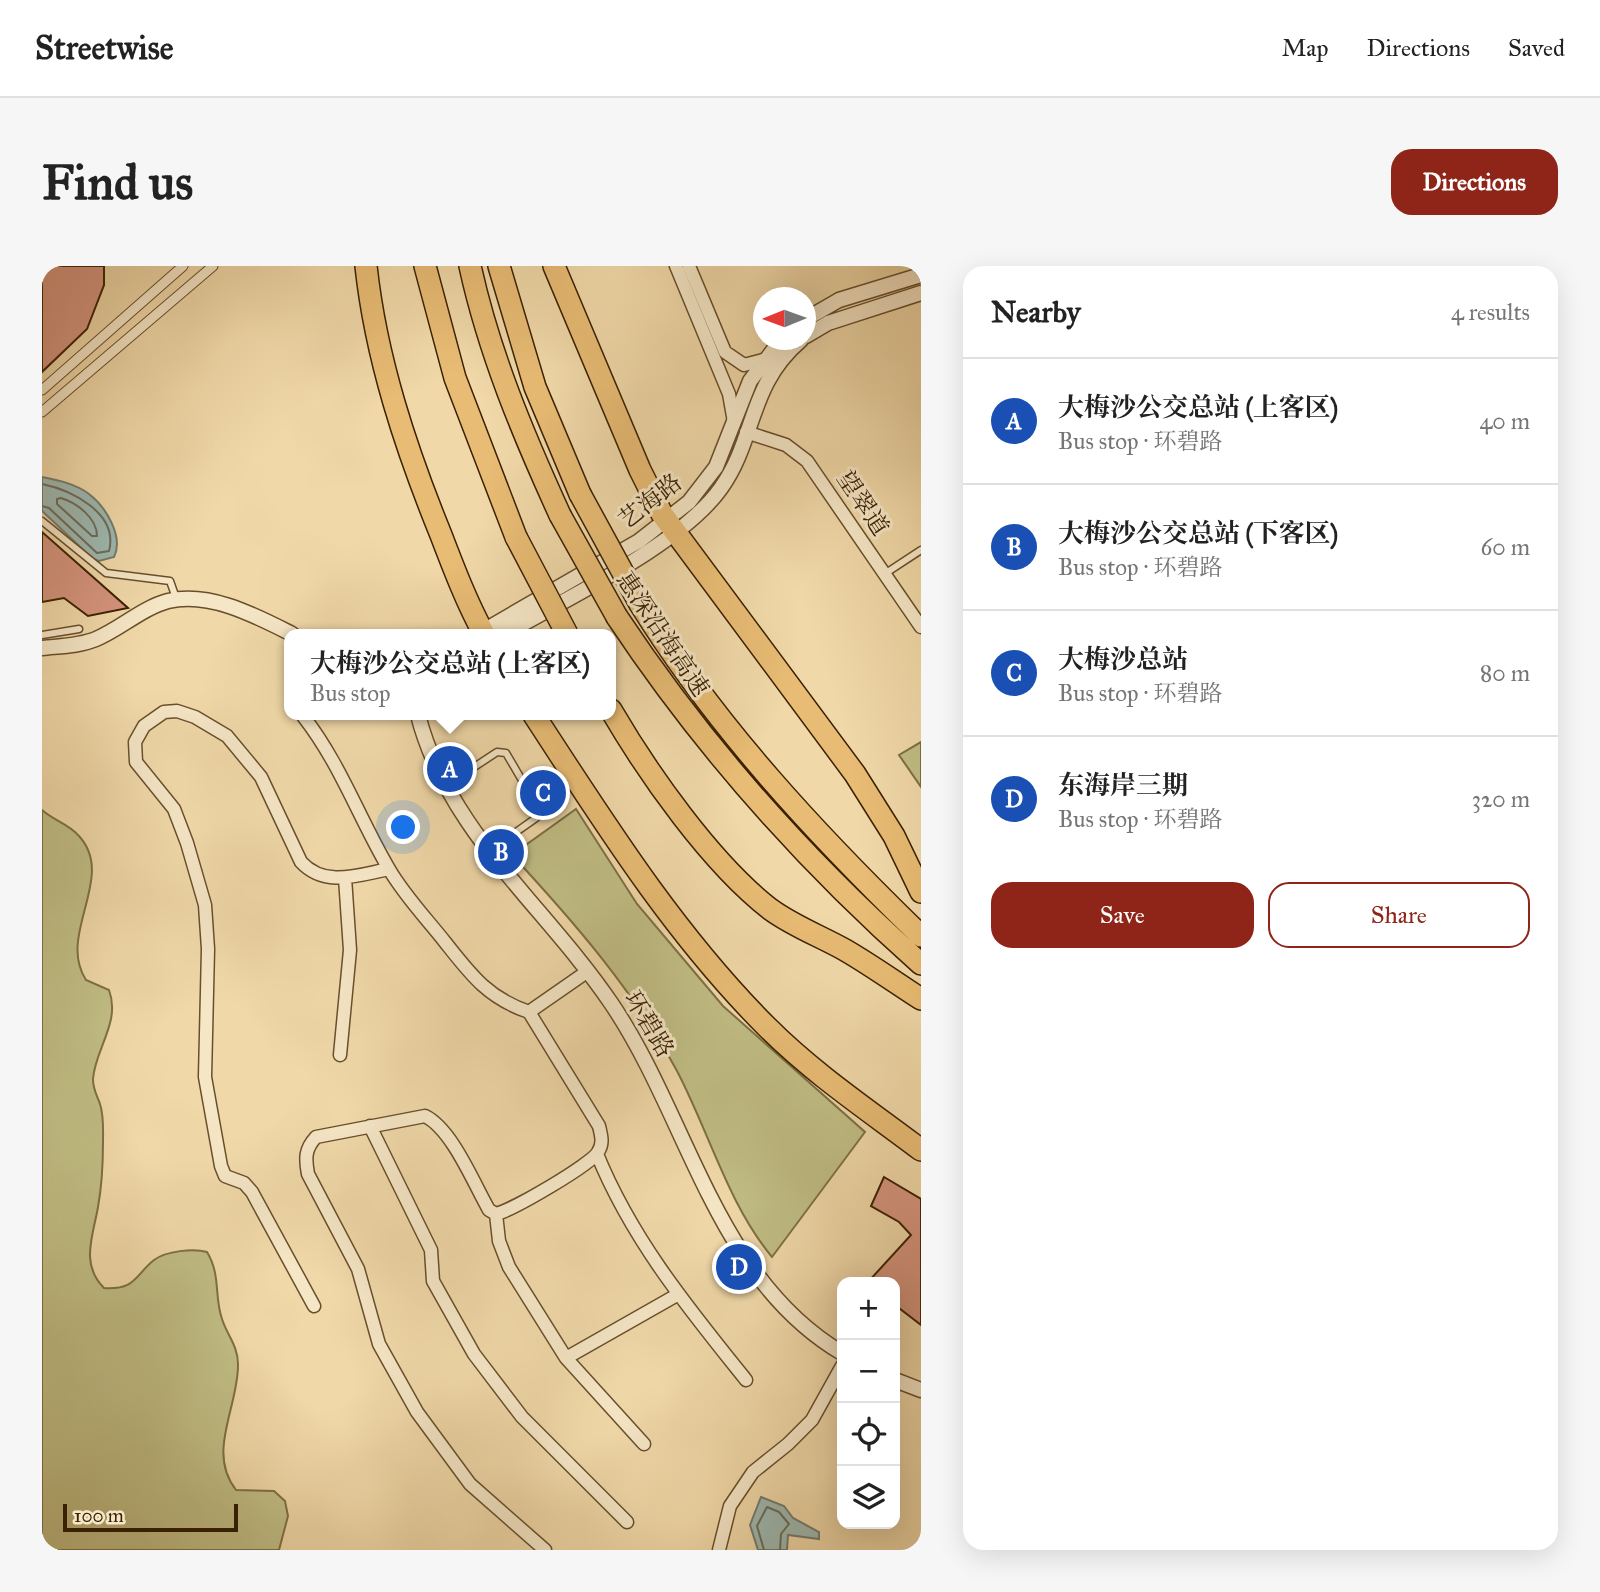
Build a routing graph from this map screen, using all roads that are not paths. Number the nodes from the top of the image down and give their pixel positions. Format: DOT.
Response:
graph roads {
  1 [pos="183,266"];
  2 [pos="214,266"];
  3 [pos="366,266"];
  4 [pos="425,266"];
  5 [pos="470,266"];
  6 [pos="499,266"];
  7 [pos="554,266"];
  8 [pos="676,266"];
  9 [pos="689,266"];
  10 [pos="921,275"];
  11 [pos="921,293"];
  12 [pos="816,313"];
  13 [pos="816,330"];
  14 [pos="772,350"];
  15 [pos="792,350"];
  16 [pos="763,360"];
  17 [pos="42,390"];
  18 [pos="42,412"];
  19 [pos="734,422"];
  20 [pos="746,432"];
  21 [pos="42,520"];
  22 [pos="671,527"];
  23 [pos="921,550"];
  24 [pos="886,573"];
  25 [pos="177,600"];
  26 [pos="921,627"];
  27 [pos="79,629"];
  28 [pos="479,629"];
  29 [pos="488,629"];
  30 [pos="513,629"];
  31 [pos="563,629"];
  32 [pos="284,630"];
  33 [pos="42,635"];
  34 [pos="42,648"];
  35 [pos="616,717"];
  36 [pos="306,720"];
  37 [pos="420,720"];
  38 [pos="537,720"];
  39 [pos="445,787"];
  40 [pos="488,852"];
  41 [pos="389,869"];
  42 [pos="345,878"];
  43 [pos="921,892"];
  44 [pos="921,936"];
  45 [pos="921,964"];
  46 [pos="588,971"];
  47 [pos="921,999"];
  48 [pos="529,1012"];
  49 [pos="340,1055"];
  50 [pos="370,1126"];
  51 [pos="921,1150"];
  52 [pos="597,1154"];
  53 [pos="496,1214"];
  54 [pos="677,1294"];
  55 [pos="314,1306"];
  56 [pos="837,1349"];
  57 [pos="566,1358"];
  58 [pos="837,1375"];
  59 [pos="746,1380"];
  60 [pos="900,1382"];
  61 [pos="921,1390"];
  62 [pos="644,1444"];
  63 [pos="627,1522"];
  64 [pos="545,1550"];
  65 [pos="719,1550"];
  1 -- 17 [label="street"];
  2 -- 18 [label="street"];
  3 -- 28 [label="highway"];
  4 -- 31 [label="highway, bridge"];
  5 -- 45 [label="highway, 惠深沿海高速, bridge"];
  6 -- 44 [label="highway, bridge"];
  7 -- 22 [label="highway"];
  8 -- 19 [label="street"];
  9 -- 16 [label="street"];
  10 -- 12 [label="street"];
  11 -- 13 [label="street"];
  14 -- 16 [label="street, 艺海路"];
  15 -- 20 [label="street, 艺海路"];
  16 -- 19 [label="street, 艺海路"];
  19 -- 22 [label="street, 艺海路"];
  20 -- 22 [label="street, 艺海路"];
  20 -- 24 [label="street, 望翠道"];
  21 -- 25 [label="lane"];
  22 -- 29 [label="street, 艺海路"];
  22 -- 30 [label="street, 艺海路"];
  22 -- 43 [label="highway"];
  23 -- 24 [label="lane"];
  24 -- 26 [label="street, 望翠道"];
  25 -- 32 [label="street"];
  25 -- 34 [label="street"];
  27 -- 33 [label="lane"];
  35 -- 47 [label="highway"];
  36 -- 41 [label="street"];
  37 -- 39 [label="street, 环碧路"];
  38 -- 51 [label="highway"];
  39 -- 40 [label="street, 环碧路"];
  39 -- 40 [label="lane"];
  40 -- 46 [label="street, 环碧路"];
  41 -- 42 [label="street"];
  41 -- 48 [label="street"];
  42 -- 49 [label="street"];
  42 -- 55 [label="street"];
  46 -- 48 [label="street"];
  46 -- 56 [label="street, 环碧路"];
  48 -- 52 [label="street"];
  50 -- 53 [label="street"];
  50 -- 63 [label="street"];
  50 -- 64 [label="street"];
  52 -- 53 [label="street"];
  52 -- 54 [label="street"];
  53 -- 57 [label="street"];
  54 -- 57 [label="street"];
  54 -- 59 [label="street"];
  57 -- 62 [label="street"];
  58 -- 65 [label="street"];
  60 -- 61 [label="street"];
}
